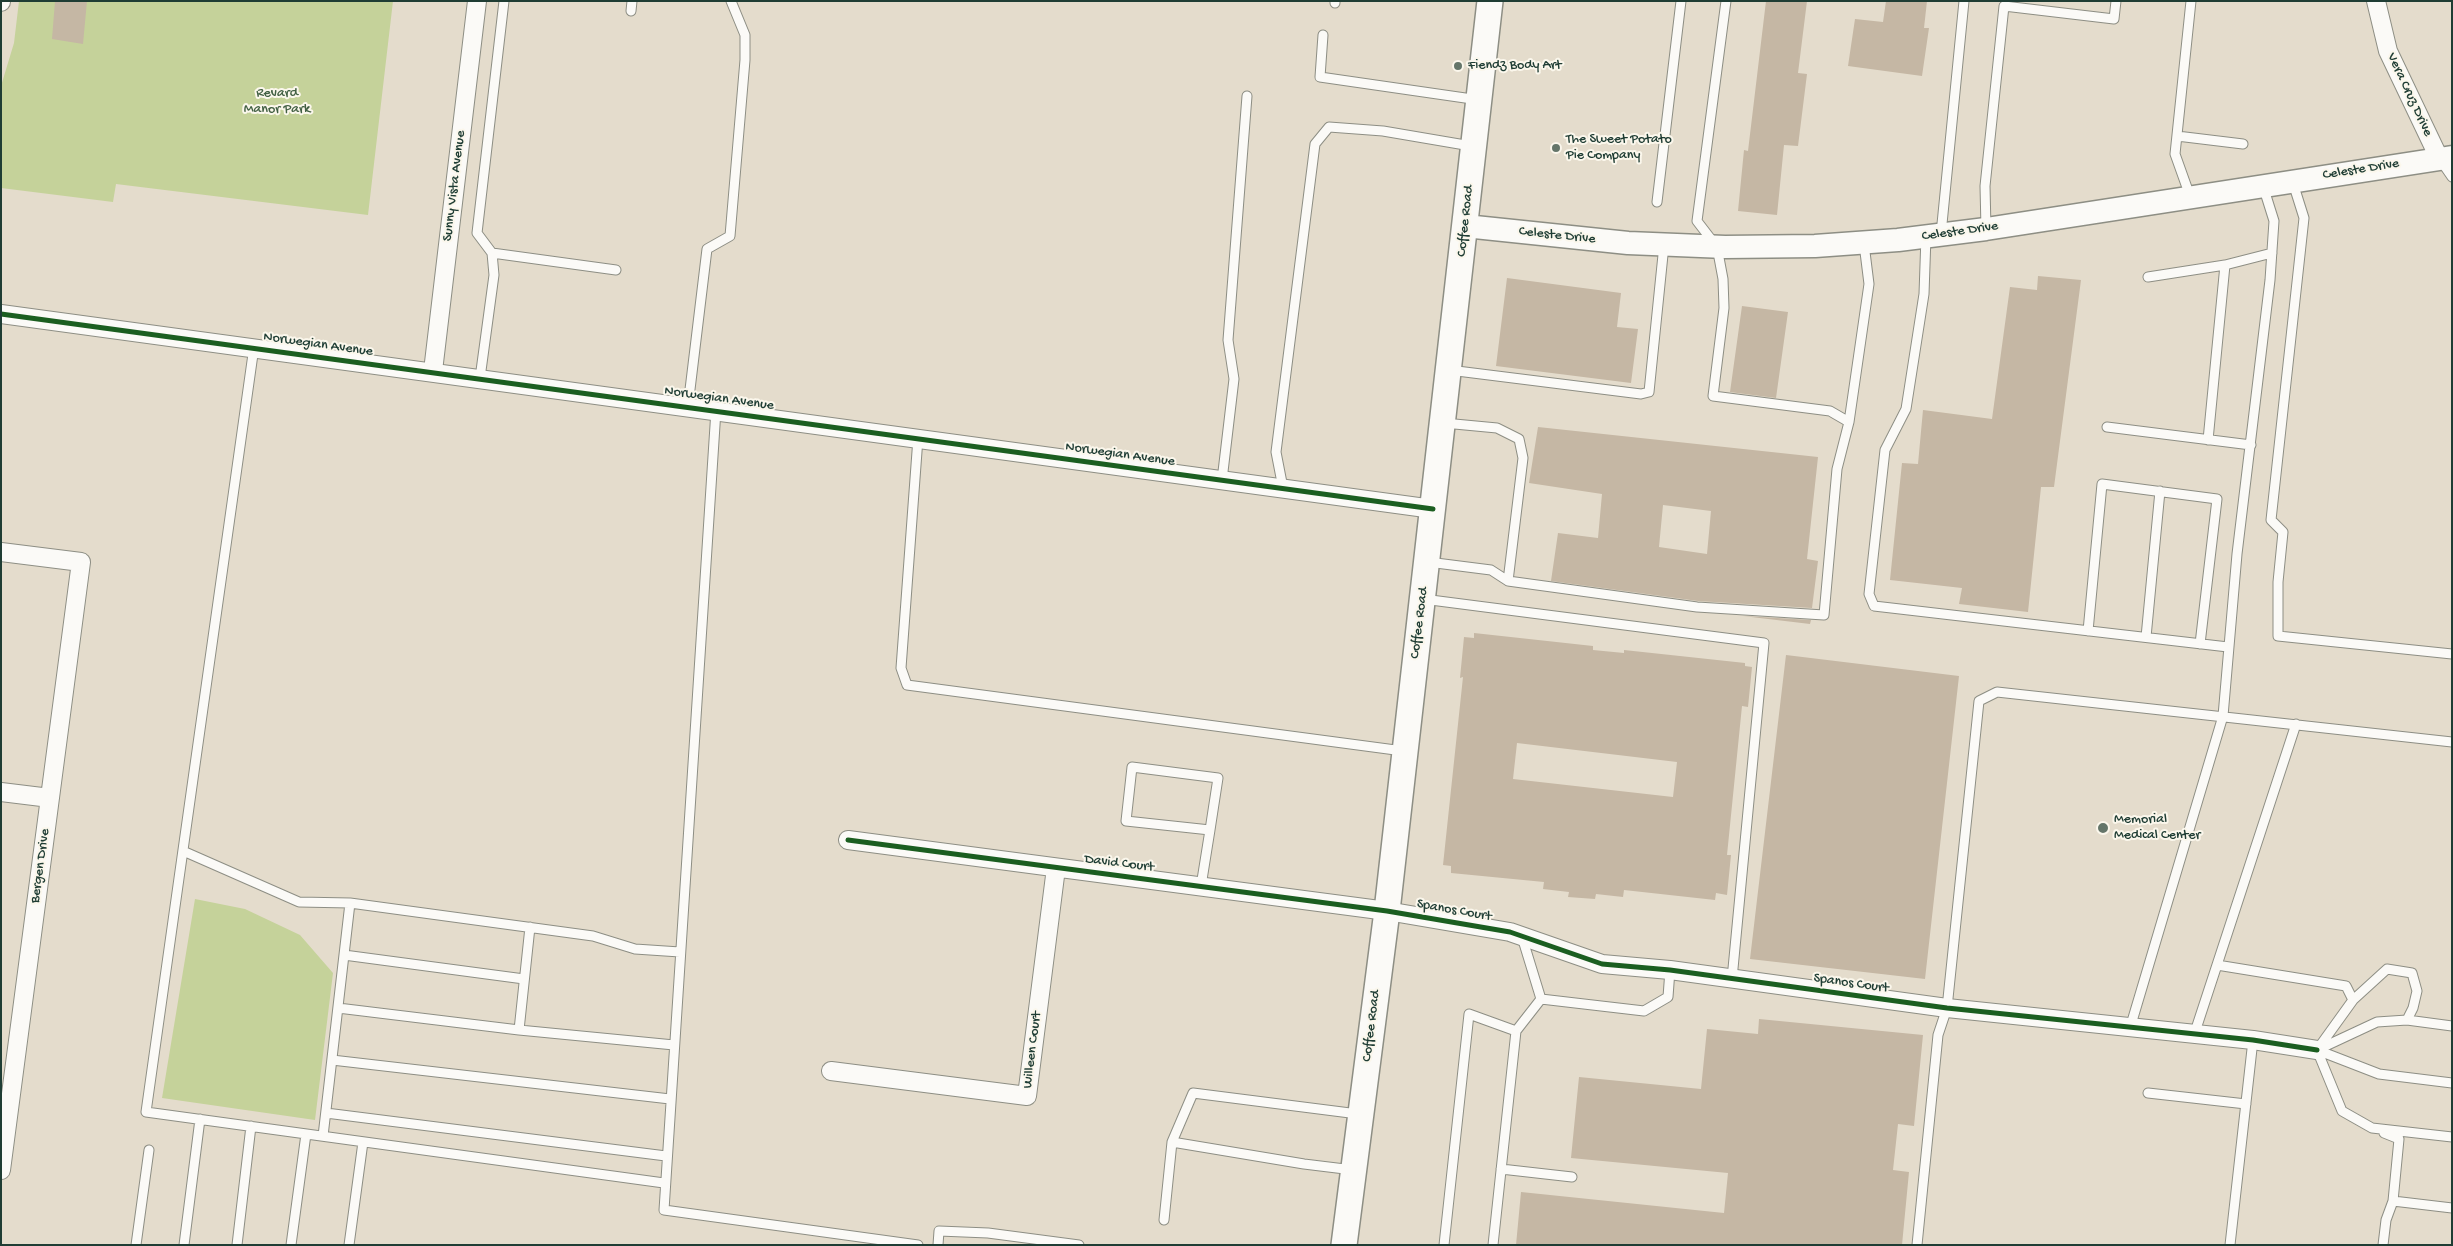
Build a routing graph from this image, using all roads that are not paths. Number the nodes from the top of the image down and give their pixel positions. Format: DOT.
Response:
graph roads {
  1 [pos="478,1"];
  2 [pos="504,1"];
  3 [pos="731,1"];
  4 [pos="1490,1"];
  5 [pos="1681,1"];
  6 [pos="1726,1"];
  7 [pos="1964,1"];
  8 [pos="2116,1"];
  9 [pos="2191,1"];
  10 [pos="2376,1"];
  11 [pos="2029,5"];
  12 [pos="1323,35"];
  13 [pos="1247,96"];
  14 [pos="1479,100"];
  15 [pos="2177,136"];
  16 [pos="2243,144"];
  17 [pos="1474,146"];
  18 [pos="2446,158"];
  19 [pos="2452,177"];
  20 [pos="2293,180"];
  21 [pos="2262,185"];
  22 [pos="2190,197"];
  23 [pos="1657,202"];
  24 [pos="1465,226"];
  25 [pos="1986,229"];
  26 [pos="1933,235"];
  27 [pos="1864,242"];
  28 [pos="1664,245"];
  29 [pos="1716,247"];
  30 [pos="492,253"];
  31 [pos="2272,253"];
  32 [pos="2225,265"];
  33 [pos="616,270"];
  34 [pos="2148,277"];
  35 [pos="1,314"];
  36 [pos="254,348"];
  37 [pos="1449,370"];
  38 [pos="433,372"];
  39 [pos="480,378"];
  40 [pos="688,406"];
  41 [pos="716,410"];
  42 [pos="1443,422"];
  43 [pos="1849,422"];
  44 [pos="2107,427"];
  45 [pos="918,438"];
  46 [pos="2208,440"];
  47 [pos="2251,445"];
  48 [pos="1222,480"];
  49 [pos="1283,488"];
  50 [pos="2160,492"];
  51 [pos="1433,509"];
  52 [pos="1,552"];
  53 [pos="1427,562"];
  54 [pos="1508,580"];
  55 [pos="1423,599"];
  56 [pos="2088,631"];
  57 [pos="2146,638"];
  58 [pos="2200,644"];
  59 [pos="2228,647"];
  60 [pos="2452,654"];
  61 [pos="2223,716"];
  62 [pos="2296,724"];
  63 [pos="2452,742"];
  64 [pos="1406,751"];
  65 [pos="1,792"];
  66 [pos="50,798"];
  67 [pos="1210,830"];
  68 [pos="848,840"];
  69 [pos="183,851"];
  70 [pos="1056,868"];
  71 [pos="1201,886"];
  72 [pos="350,903"];
  73 [pos="1387,911"];
  74 [pos="530,927"];
  75 [pos="1522,938"];
  76 [pos="680,952"];
  77 [pos="344,955"];
  78 [pos="2216,965"];
  79 [pos="1670,970"];
  80 [pos="524,979"];
  81 [pos="1732,979"];
  82 [pos="1540,999"];
  83 [pos="2353,1000"];
  84 [pos="338,1008"];
  85 [pos="1947,1008"];
  86 [pos="2407,1020"];
  87 [pos="2452,1026"];
  88 [pos="2130,1028"];
  89 [pos="519,1030"];
  90 [pos="1516,1031"];
  91 [pos="2194,1035"];
  92 [pos="10,1036"];
  93 [pos="2253,1040"];
  94 [pos="674,1045"];
  95 [pos="2317,1050"];
  96 [pos="332,1060"];
  97 [pos="831,1071"];
  98 [pos="2452,1082"];
  99 [pos="2148,1093"];
  100 [pos="670,1099"];
  101 [pos="2246,1104"];
  102 [pos="326,1113"];
  103 [pos="1361,1114"];
  104 [pos="200,1119"];
  105 [pos="251,1126"];
  106 [pos="2372,1128"];
  107 [pos="306,1134"];
  108 [pos="323,1136"];
  109 [pos="2452,1138"];
  110 [pos="363,1142"];
  111 [pos="1172,1142"];
  112 [pos="150,1150"];
  113 [pos="666,1156"];
  114 [pos="1,1170"];
  115 [pos="1354,1170"];
  116 [pos="1501,1170"];
  117 [pos="1572,1177"];
  118 [pos="664,1183"];
  119 [pos="2394,1201"];
  120 [pos="2452,1208"];
  121 [pos="1164,1220"];
  122 [pos="903,1244"];
  123 [pos="136,1245"];
  124 [pos="184,1245"];
  125 [pos="236,1245"];
  126 [pos="291,1245"];
  127 [pos="349,1245"];
  128 [pos="918,1245"];
  129 [pos="938,1245"];
  130 [pos="1079,1245"];
  131 [pos="1344,1245"];
  132 [pos="1444,1245"];
  133 [pos="1493,1245"];
  134 [pos="1917,1245"];
  135 [pos="2230,1245"];
  136 [pos="2383,1245"];
  1 -- 38 [label="street, Sunny Vista Avenue"];
  2 -- 30 [label="lane"];
  3 -- 40 [label="lane"];
  4 -- 14 [label="main road, Coffee Road"];
  5 -- 23 [label="lane"];
  6 -- 29 [label="lane"];
  7 -- 26 [label="lane"];
  8 -- 11 [label="lane"];
  9 -- 15 [label="lane"];
  10 -- 18 [label="street, Vera Cruz Drive"];
  11 -- 25 [label="lane"];
  12 -- 14 [label="lane"];
  13 -- 48 [label="lane"];
  14 -- 17 [label="main road, Coffee Road"];
  15 -- 16 [label="lane"];
  15 -- 22 [label="lane"];
  17 -- 24 [label="main road, Coffee Road"];
  17 -- 49 [label="lane"];
  18 -- 19 [label="lane"];
  18 -- 20 [label="street, Celeste Drive"];
  20 -- 21 [label="street, Celeste Drive"];
  20 -- 60 [label="lane"];
  21 -- 22 [label="street, Celeste Drive"];
  21 -- 31 [label="lane"];
  22 -- 25 [label="street, Celeste Drive"];
  24 -- 28 [label="street, Celeste Drive"];
  24 -- 37 [label="main road, Coffee Road"];
  25 -- 26 [label="street, Celeste Drive"];
  26 -- 27 [label="street, Celeste Drive"];
  26 -- 56 [label="lane"];
  27 -- 29 [label="street, Celeste Drive"];
  27 -- 43 [label="lane"];
  28 -- 29 [label="street, Celeste Drive"];
  28 -- 37 [label="lane"];
  29 -- 43 [label="lane"];
  30 -- 33 [label="lane"];
  30 -- 39 [label="lane"];
  31 -- 32 [label="lane"];
  31 -- 47 [label="lane"];
  32 -- 34 [label="lane"];
  32 -- 46 [label="lane"];
  35 -- 36 [label="street, Norwegian Avenue"];
  36 -- 38 [label="street, Norwegian Avenue"];
  36 -- 69 [label="lane"];
  37 -- 42 [label="main road, Coffee Road"];
  38 -- 39 [label="street, Norwegian Avenue"];
  39 -- 40 [label="street, Norwegian Avenue"];
  40 -- 41 [label="street, Norwegian Avenue"];
  41 -- 45 [label="street, Norwegian Avenue"];
  41 -- 76 [label="lane"];
  42 -- 51 [label="main road, Coffee Road"];
  42 -- 54 [label="lane"];
  43 -- 54 [label="lane"];
  44 -- 46 [label="lane"];
  45 -- 48 [label="street, Norwegian Avenue"];
  45 -- 64 [label="lane"];
  46 -- 47 [label="lane"];
  47 -- 59 [label="lane"];
  48 -- 49 [label="street, Norwegian Avenue"];
  49 -- 51 [label="street, Norwegian Avenue"];
  50 -- 56 [label="lane"];
  50 -- 57 [label="lane"];
  50 -- 58 [label="lane"];
  51 -- 53 [label="main road, Coffee Road"];
  52 -- 66 [label="street, Bergen Drive"];
  53 -- 54 [label="lane"];
  53 -- 55 [label="main road, Coffee Road"];
  55 -- 64 [label="main road, Coffee Road"];
  55 -- 81 [label="lane"];
  56 -- 57 [label="lane"];
  57 -- 58 [label="lane"];
  58 -- 59 [label="lane"];
  59 -- 61 [label="lane"];
  61 -- 62 [label="lane"];
  61 -- 85 [label="lane"];
  61 -- 88 [label="lane"];
  62 -- 63 [label="lane"];
  62 -- 78 [label="lane"];
  64 -- 73 [label="main road, Coffee Road"];
  65 -- 66 [label="street"];
  66 -- 92 [label="street, Bergen Drive"];
  67 -- 67 [label="lane"];
  67 -- 71 [label="lane"];
  68 -- 70 [label="street, David Court"];
  69 -- 72 [label="lane"];
  69 -- 104 [label="lane"];
  70 -- 71 [label="street, David Court"];
  70 -- 97 [label="street, Willeen Court"];
  71 -- 73 [label="street, David Court"];
  72 -- 74 [label="lane"];
  72 -- 77 [label="lane"];
  73 -- 75 [label="street, Spanos Court"];
  73 -- 103 [label="main road, Coffee Road"];
  74 -- 76 [label="lane"];
  74 -- 80 [label="lane"];
  75 -- 79 [label="street, Spanos Court"];
  75 -- 82 [label="lane"];
  76 -- 94 [label="lane"];
  77 -- 80 [label="lane"];
  77 -- 84 [label="lane"];
  78 -- 83 [label="lane"];
  78 -- 91 [label="lane"];
  79 -- 81 [label="street, Spanos Court"];
  79 -- 82 [label="lane"];
  80 -- 89 [label="lane"];
  81 -- 85 [label="street, Spanos Court"];
  82 -- 90 [label="lane"];
  83 -- 86 [label="lane"];
  83 -- 95 [label="lane"];
  84 -- 89 [label="lane"];
  84 -- 96 [label="lane"];
  85 -- 88 [label="street, Spanos Court"];
  85 -- 134 [label="lane"];
  86 -- 87 [label="lane"];
  86 -- 95 [label="lane"];
  88 -- 91 [label="street, Spanos Court"];
  89 -- 94 [label="lane"];
  90 -- 116 [label="lane"];
  90 -- 132 [label="lane"];
  91 -- 93 [label="street, Spanos Court"];
  92 -- 114 [label="street, Bergen Drive"];
  93 -- 95 [label="street, Spanos Court"];
  93 -- 101 [label="lane"];
  94 -- 100 [label="lane"];
  95 -- 98 [label="lane"];
  95 -- 106 [label="lane"];
  96 -- 100 [label="lane"];
  96 -- 102 [label="lane"];
  99 -- 101 [label="lane"];
  100 -- 113 [label="lane"];
  101 -- 135 [label="lane"];
  102 -- 108 [label="lane"];
  102 -- 113 [label="lane"];
  103 -- 111 [label="lane"];
  103 -- 115 [label="main road, Coffee Road"];
  104 -- 105 [label="lane"];
  104 -- 124 [label="lane"];
  105 -- 107 [label="lane"];
  105 -- 125 [label="lane"];
  106 -- 109 [label="lane"];
  106 -- 119 [label="lane"];
  107 -- 108 [label="lane"];
  107 -- 126 [label="lane"];
  108 -- 110 [label="lane"];
  110 -- 118 [label="lane"];
  110 -- 127 [label="lane"];
  111 -- 115 [label="lane"];
  111 -- 121 [label="lane"];
  112 -- 123 [label="lane"];
  113 -- 118 [label="lane"];
  115 -- 131 [label="main road, Coffee Road"];
  116 -- 117 [label="lane"];
  116 -- 133 [label="lane"];
  118 -- 122 [label="lane"];
  119 -- 120 [label="lane"];
  119 -- 136 [label="lane"];
  122 -- 128 [label="lane"];
  129 -- 130 [label="lane"];
}
